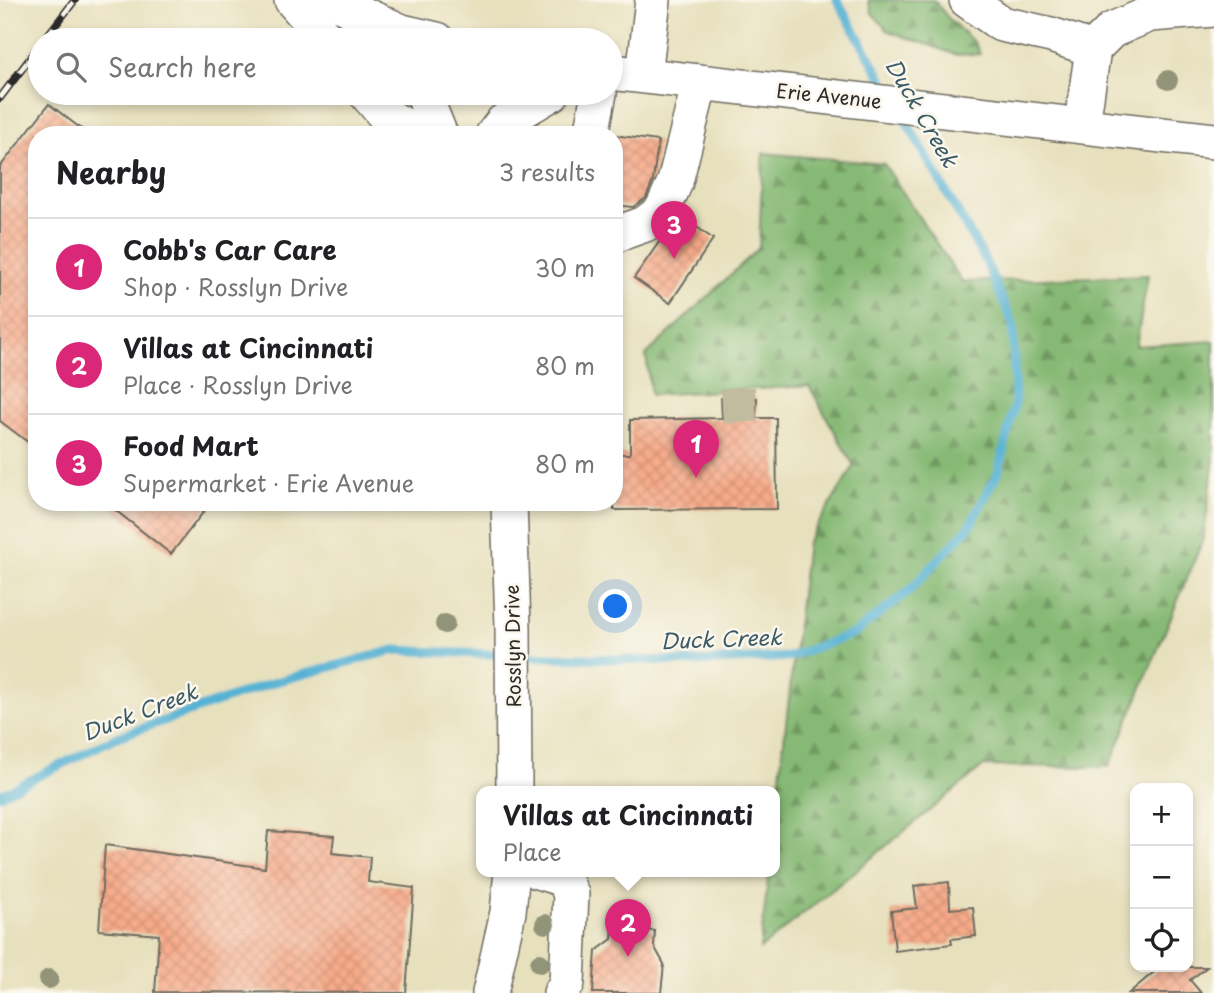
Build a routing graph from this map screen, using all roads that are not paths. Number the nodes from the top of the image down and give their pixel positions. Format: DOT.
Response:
graph roads {
  1 [pos="292,0"];
  2 [pos="330,0"];
  3 [pos="653,0"];
  4 [pos="967,0"];
  5 [pos="1214,9"];
  6 [pos="316,28"];
  7 [pos="387,28"];
  8 [pos="1093,49"];
  9 [pos="628,74"];
  10 [pos="700,82"];
  11 [pos="376,105"];
  12 [pos="428,105"];
  13 [pos="532,105"];
  14 [pos="597,105"];
  15 [pos="1082,125"];
  16 [pos="405,126"];
  17 [pos="436,126"];
  18 [pos="500,126"];
  19 [pos="593,126"];
  20 [pos="1214,141"];
  21 [pos="623,231"];
  22 [pos="509,511"];
  23 [pos="514,786"];
  24 [pos="511,877"];
  25 [pos="558,877"];
  26 [pos="490,993"];
  27 [pos="561,993"];
  1 -- 6 [label="street"];
  2 -- 7 [label="street"];
  3 -- 9 [label="street"];
  4 -- 8 [label="street"];
  5 -- 8 [label="street"];
  8 -- 15 [label="street"];
  9 -- 10 [label="street, Erie Avenue"];
  10 -- 15 [label="street, Erie Avenue"];
  10 -- 21 [label="street"];
  11 -- 16 [label="street"];
  12 -- 17 [label="street"];
  13 -- 18 [label="street"];
  14 -- 19 [label="street"];
  15 -- 20 [label="street, Erie Avenue"];
  22 -- 23 [label="street, Rosslyn Drive"];
  24 -- 26 [label="street"];
  25 -- 27 [label="street"];
}
